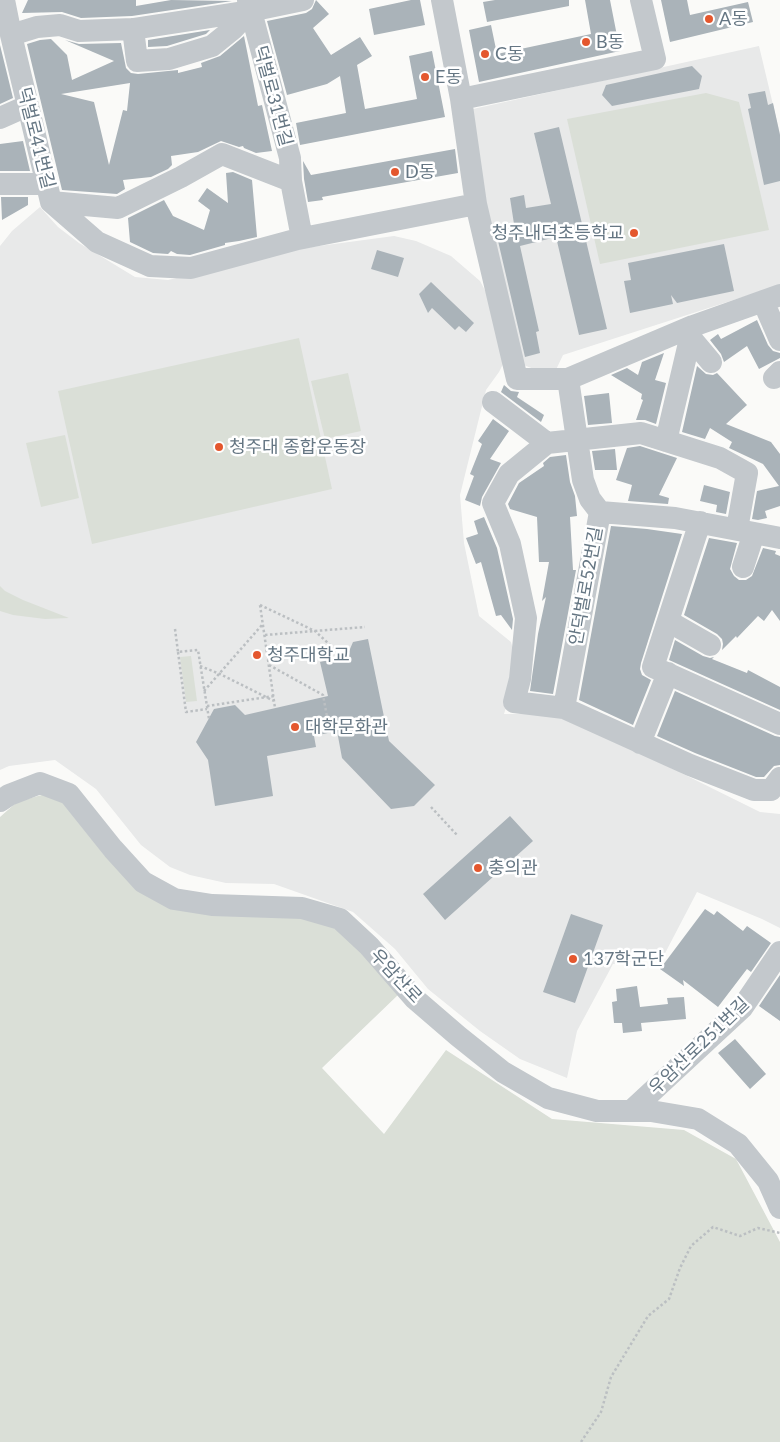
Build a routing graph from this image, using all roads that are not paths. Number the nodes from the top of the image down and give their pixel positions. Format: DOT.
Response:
graph roads {
  1 [pos="4,0"];
  2 [pos="303,0"];
  3 [pos="442,0"];
  4 [pos="641,0"];
  5 [pos="249,5"];
  6 [pos="133,29"];
  7 [pos="10,35"];
  8 [pos="461,98"];
  9 [pos="27,106"];
  10 [pos="0,118"];
  11 [pos="291,181"];
  12 [pos="0,184"];
  13 [pos="49,193"];
  14 [pos="148,194"];
  15 [pos="476,204"];
  16 [pos="302,238"];
  17 [pos="772,298"];
  18 [pos="691,332"];
  19 [pos="780,340"];
  20 [pos="711,362"];
  21 [pos="568,379"];
  22 [pos="493,402"];
  23 [pos="577,439"];
  24 [pos="666,442"];
  25 [pos="547,443"];
  26 [pos="600,512"];
  27 [pos="700,522"];
  28 [pos="745,531"];
  29 [pos="780,538"];
  30 [pos="743,567"];
  31 [pos="668,621"];
  32 [pos="710,645"];
  33 [pos="660,670"];
  34 [pos="564,708"];
  35 [pos="780,724"];
  36 [pos="640,743"];
  37 [pos="780,778"];
  38 [pos="0,801"];
  39 [pos="780,952"];
  40 [pos="631,1111"];
  41 [pos="780,1208"];
  1 -- 7 [label="street, 덕벌로41번길"];
  2 -- 5 [label="street"];
  3 -- 8 [label="street"];
  4 -- 8 [label="street"];
  5 -- 6 [label="street"];
  5 -- 6 [label="street, 덕벌로31번길"];
  5 -- 11 [label="street, 덕벌로31번길"];
  6 -- 7 [label="street"];
  7 -- 9 [label="street, 덕벌로41번길"];
  8 -- 15 [label="street"];
  9 -- 10 [label="street"];
  9 -- 13 [label="street, 덕벌로41번길"];
  11 -- 14 [label="street, 덕벌로31번길"];
  11 -- 16 [label="street, 덕벌로31번길"];
  12 -- 13 [label="street"];
  13 -- 14 [label="street, 덕벌로41번길"];
  13 -- 16 [label="street"];
  15 -- 16 [label="street"];
  15 -- 21 [label="street"];
  17 -- 18 [label="street"];
  17 -- 19 [label="street"];
  18 -- 20 [label="street"];
  18 -- 21 [label="street"];
  18 -- 24 [label="street"];
  21 -- 23 [label="street, 안덕벌로52번길"];
  22 -- 25 [label="street"];
  23 -- 24 [label="street"];
  23 -- 25 [label="street"];
  23 -- 26 [label="street, 안덕벌로52번길"];
  24 -- 28 [label="street"];
  25 -- 34 [label="street"];
  26 -- 27 [label="street"];
  26 -- 34 [label="street, 안덕벌로52번길"];
  27 -- 28 [label="street"];
  27 -- 31 [label="street"];
  28 -- 29 [label="street"];
  28 -- 30 [label="street"];
  31 -- 32 [label="street"];
  31 -- 33 [label="street"];
  33 -- 35 [label="street"];
  33 -- 36 [label="street"];
  34 -- 36 [label="street"];
  36 -- 37 [label="street"];
  38 -- 40 [label="street, 우암산로"];
  39 -- 40 [label="street, 우암산로251번길"];
  40 -- 41 [label="street, 우암산로"];
}
